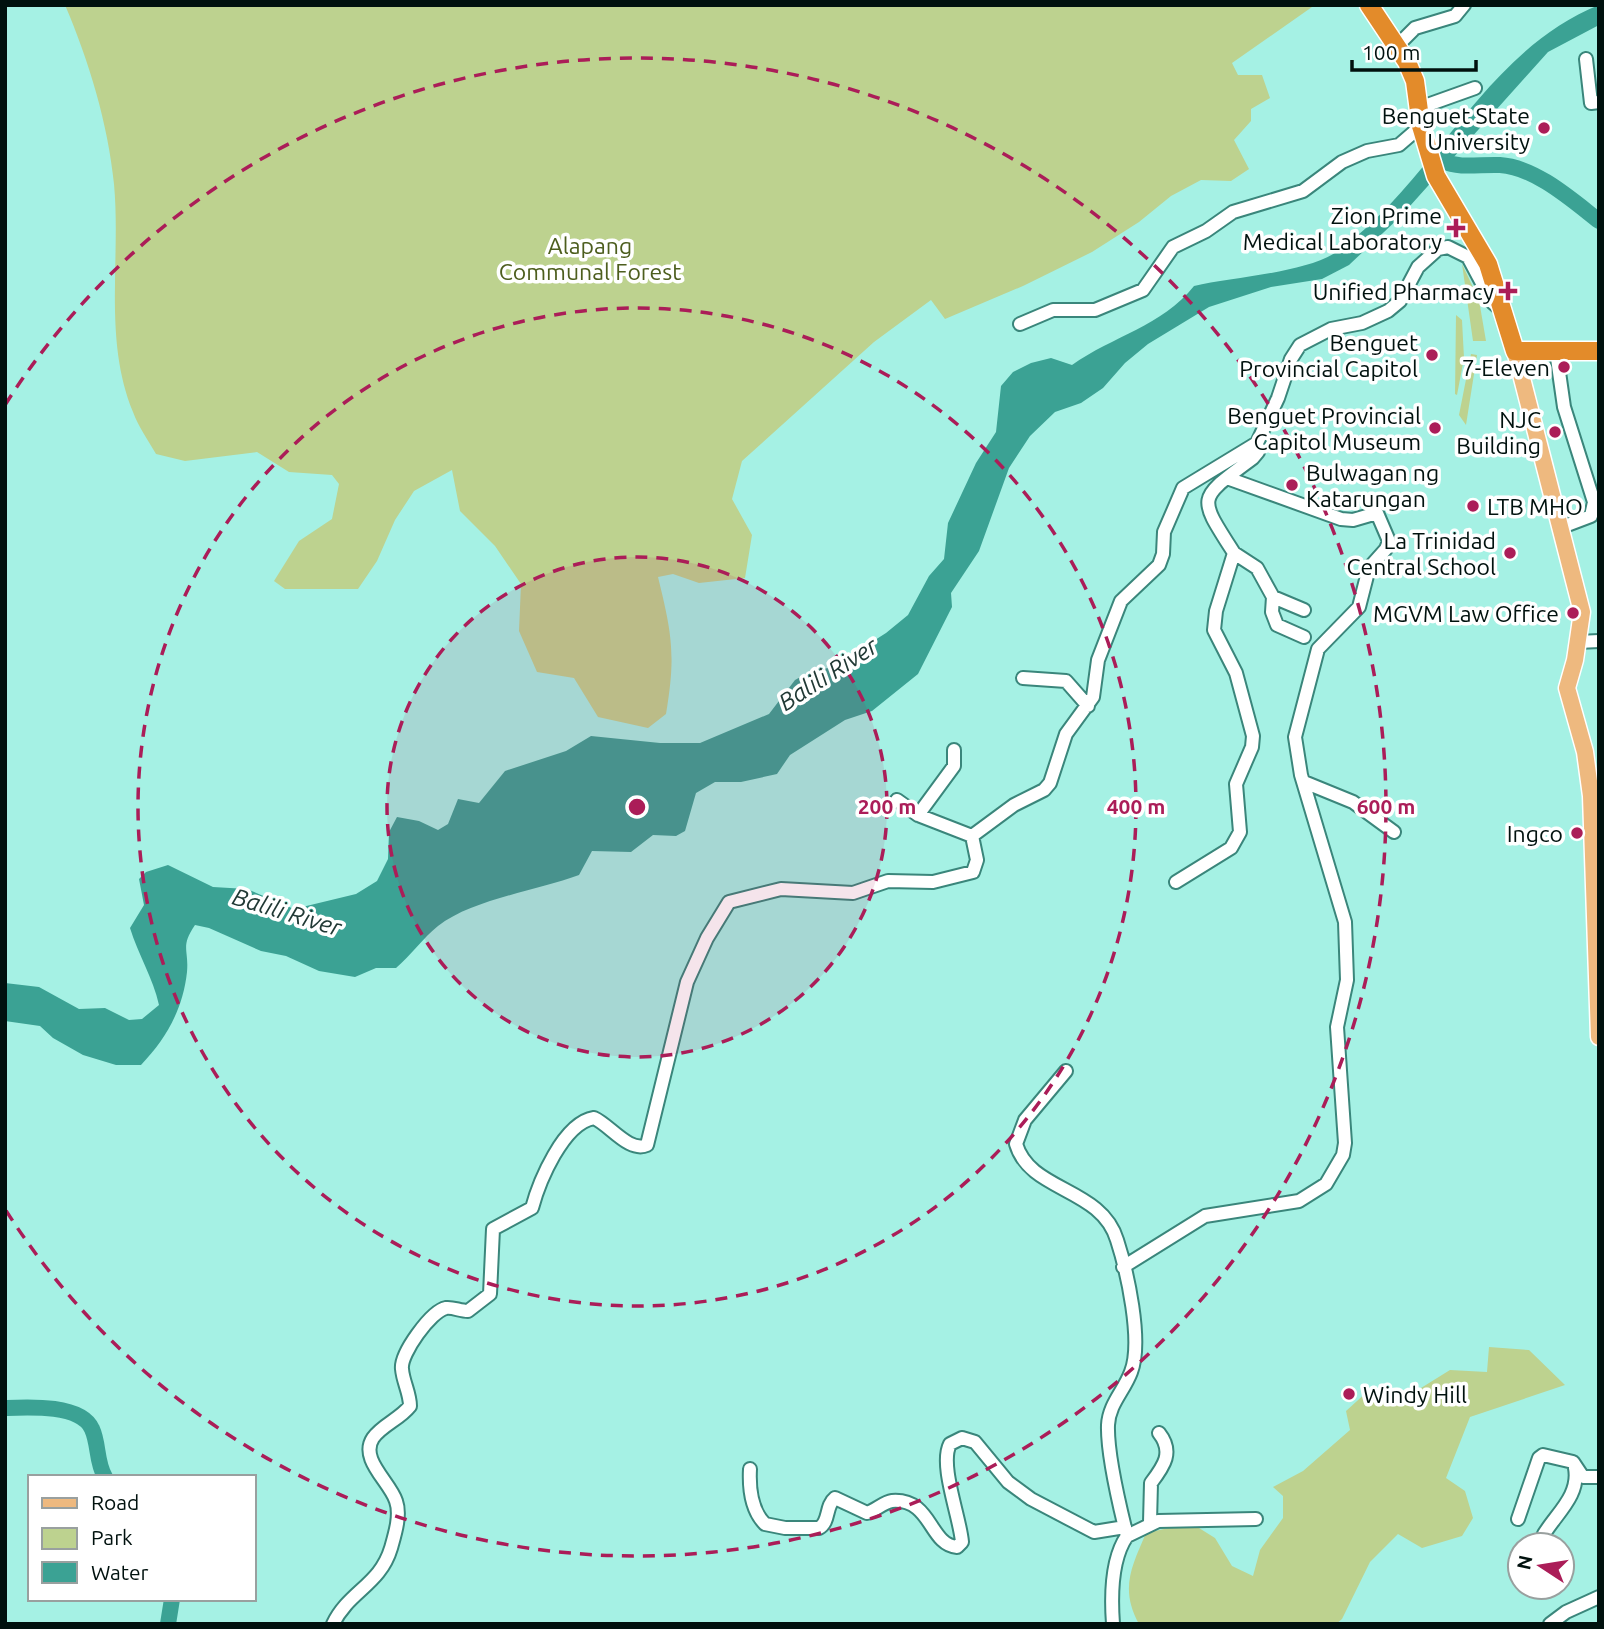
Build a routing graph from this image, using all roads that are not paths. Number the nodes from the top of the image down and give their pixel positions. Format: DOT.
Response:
graph roads {
  1 [pos="1369,5"];
  2 [pos="1464,5"];
  3 [pos="1398,45"];
  4 [pos="1586,59"];
  5 [pos="1475,88"];
  6 [pos="1599,102"];
  7 [pos="1420,117"];
  8 [pos="1503,312"];
  9 [pos="1020,324"];
  10 [pos="1515,351"];
  11 [pos="1556,351"];
  12 [pos="1599,351"];
  13 [pos="1257,443"];
  14 [pos="1227,478"];
  15 [pos="1596,501"];
  16 [pos="1562,527"];
  17 [pos="1234,553"];
  18 [pos="1272,597"];
  19 [pos="1304,610"];
  20 [pos="1304,637"];
  21 [pos="1599,641"];
  22 [pos="1578,642"];
  23 [pos="1023,678"];
  24 [pos="1088,706"];
  25 [pos="954,750"];
  26 [pos="1304,782"];
  27 [pos="897,800"];
  28 [pos="918,815"];
  29 [pos="1394,832"];
  30 [pos="972,836"];
  31 [pos="1176,882"];
  32 [pos="1596,909"];
  33 [pos="1598,1026"];
  34 [pos="1599,1037"];
  35 [pos="1066,1071"];
  36 [pos="1124,1268"];
  37 [pos="1158,1433"];
  38 [pos="1575,1468"];
  39 [pos="750,1469"];
  40 [pos="1599,1477"];
  41 [pos="1256,1519"];
  42 [pos="1518,1519"];
  43 [pos="1150,1522"];
  44 [pos="1546,1531"];
  45 [pos="1126,1532"];
  46 [pos="1599,1597"];
  47 [pos="1112,1609"];
  48 [pos="333,1624"];
  49 [pos="1103,1624"];
  50 [pos="1112,1624"];
  51 [pos="1550,1624"];
  1 -- 3 [label="highway"];
  2 -- 3 [label="street"];
  3 -- 7 [label="highway"];
  4 -- 6 [label="street"];
  5 -- 7 [label="street"];
  7 -- 8 [label="highway"];
  7 -- 9 [label="street"];
  8 -- 10 [label="highway"];
  8 -- 13 [label="street"];
  10 -- 11 [label="highway"];
  10 -- 16 [label="main road"];
  11 -- 12 [label="highway"];
  11 -- 15 [label="street"];
  13 -- 14 [label="street"];
  13 -- 24 [label="street"];
  14 -- 17 [label="street"];
  14 -- 26 [label="street"];
  15 -- 16 [label="street"];
  16 -- 22 [label="main road"];
  17 -- 18 [label="street"];
  17 -- 31 [label="street"];
  18 -- 19 [label="street"];
  18 -- 20 [label="street"];
  21 -- 22 [label="street"];
  22 -- 32 [label="main road"];
  23 -- 24 [label="street"];
  24 -- 30 [label="street"];
  25 -- 28 [label="street"];
  26 -- 29 [label="street"];
  26 -- 36 [label="street"];
  27 -- 28 [label="street"];
  28 -- 30 [label="street"];
  30 -- 48 [label="street"];
  32 -- 33 [label="main road"];
  33 -- 34 [label="main road"];
  35 -- 36 [label="street"];
  36 -- 45 [label="street"];
  37 -- 43 [label="street"];
  38 -- 40 [label="street"];
  38 -- 42 [label="street"];
  38 -- 44 [label="street"];
  39 -- 45 [label="street"];
  41 -- 43 [label="street"];
  43 -- 45 [label="street"];
  45 -- 47 [label="street"];
  46 -- 51 [label="street"];
  47 -- 49 [label="street"];
  47 -- 50 [label="street"];
}
